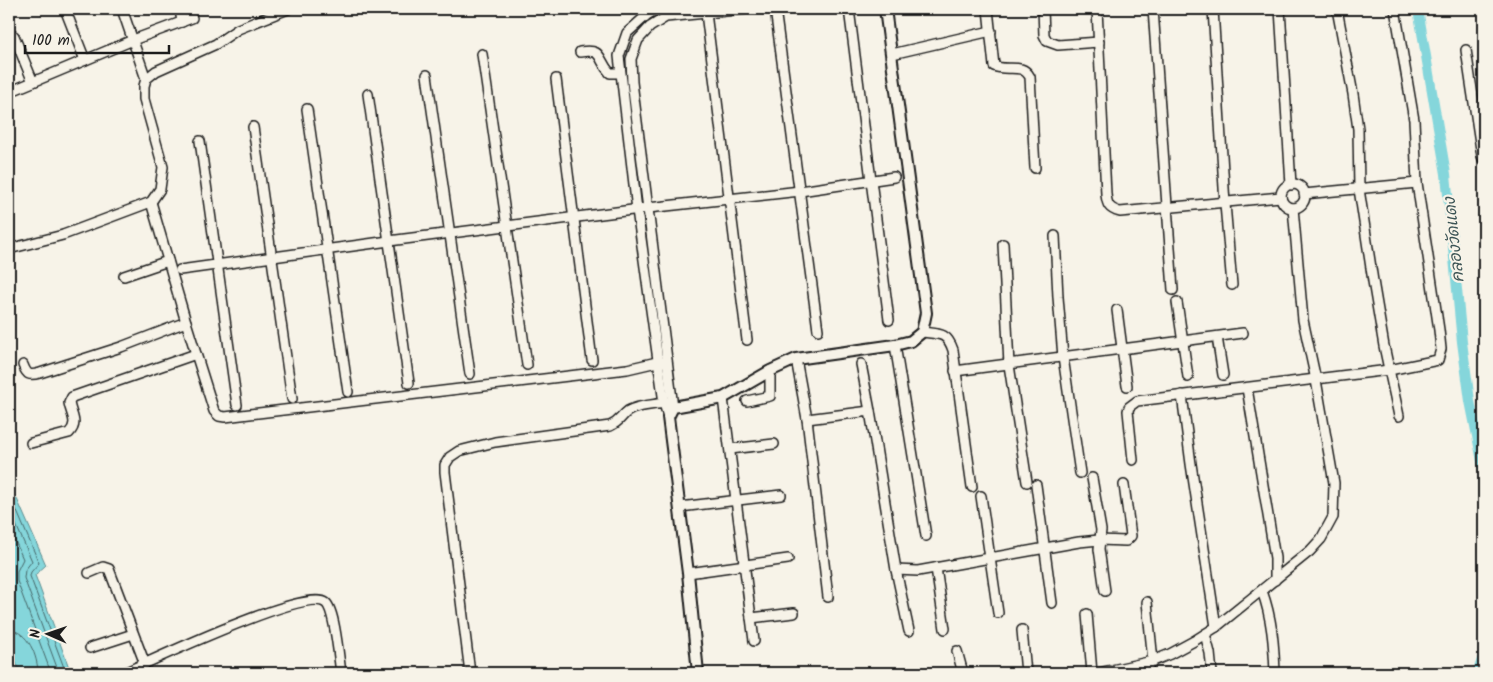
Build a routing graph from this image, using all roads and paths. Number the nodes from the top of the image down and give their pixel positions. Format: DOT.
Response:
graph roads {
  1 [pos="65,9"];
  2 [pos="122,9"];
  3 [pos="180,9"];
  4 [pos="284,9"];
  5 [pos="657,9"];
  6 [pos="746,9"];
  7 [pos="775,9"];
  8 [pos="849,9"];
  9 [pos="885,9"];
  10 [pos="988,9"];
  11 [pos="1043,9"];
  12 [pos="1097,9"];
  13 [pos="1154,9"];
  14 [pos="1213,9"];
  15 [pos="1280,9"];
  16 [pos="1337,9"];
  17 [pos="1395,9"];
  18 [pos="664,13"];
  19 [pos="706,13"];
  20 [pos="192,18"];
  21 [pos="182,22"];
  22 [pos="991,31"];
  23 [pos="14,36"];
  24 [pos="133,40"];
  25 [pos="1099,42"];
  26 [pos="1466,50"];
  27 [pos="580,52"];
  28 [pos="482,54"];
  29 [pos="892,54"];
  30 [pos="85,60"];
  31 [pos="620,73"];
  32 [pos="427,75"];
  33 [pos="146,79"];
  34 [pos="556,79"];
  35 [pos="33,82"];
  36 [pos="9,92"];
  37 [pos="368,94"];
  38 [pos="307,109"];
  39 [pos="253,127"];
  40 [pos="200,141"];
  41 [pos="1484,161"];
  42 [pos="1035,168"];
  43 [pos="894,177"];
  44 [pos="872,181"];
  45 [pos="1417,182"];
  46 [pos="1291,185"];
  47 [pos="1359,189"];
  48 [pos="800,191"];
  49 [pos="1304,194"];
  50 [pos="1281,197"];
  51 [pos="729,199"];
  52 [pos="151,202"];
  53 [pos="1225,204"];
  54 [pos="648,208"];
  55 [pos="1293,208"];
  56 [pos="1166,209"];
  57 [pos="637,210"];
  58 [pos="574,219"];
  59 [pos="506,226"];
  60 [pos="450,234"];
  61 [pos="1055,236"];
  62 [pos="389,241"];
  63 [pos="1002,244"];
  64 [pos="9,249"];
  65 [pos="327,250"];
  66 [pos="272,258"];
  67 [pos="168,261"];
  68 [pos="217,264"];
  69 [pos="180,270"];
  70 [pos="124,276"];
  71 [pos="1232,285"];
  72 [pos="1173,290"];
  73 [pos="1177,302"];
  74 [pos="1117,310"];
  75 [pos="889,320"];
  76 [pos="186,322"];
  77 [pos="818,330"];
  78 [pos="922,332"];
  79 [pos="1243,333"];
  80 [pos="1217,336"];
  81 [pos="747,340"];
  82 [pos="1182,342"];
  83 [pos="895,345"];
  84 [pos="1123,349"];
  85 [pos="196,354"];
  86 [pos="1064,357"];
  87 [pos="796,359"];
  88 [pos="592,360"];
  89 [pos="657,362"];
  90 [pos="667,362"];
  91 [pos="861,364"];
  92 [pos="23,365"];
  93 [pos="527,365"];
  94 [pos="1010,365"];
  95 [pos="1389,370"];
  96 [pos="770,371"];
  97 [pos="955,372"];
  98 [pos="470,374"];
  99 [pos="1223,375"];
  100 [pos="1188,377"];
  101 [pos="1316,380"];
  102 [pos="409,383"];
  103 [pos="1128,386"];
  104 [pos="1247,388"];
  105 [pos="348,392"];
  106 [pos="1182,395"];
  107 [pos="723,398"];
  108 [pos="292,399"];
  109 [pos="747,401"];
  110 [pos="670,404"];
  111 [pos="237,405"];
  112 [pos="870,411"];
  113 [pos="1399,416"];
  114 [pos="807,419"];
  115 [pos="31,443"];
  116 [pos="774,444"];
  117 [pos="730,449"];
  118 [pos="1133,460"];
  119 [pos="1080,473"];
  120 [pos="1092,478"];
  121 [pos="1027,482"];
  122 [pos="1036,485"];
  123 [pos="1124,485"];
  124 [pos="972,487"];
  125 [pos="781,495"];
  126 [pos="981,496"];
  127 [pos="737,500"];
  128 [pos="680,507"];
  129 [pos="926,536"];
  130 [pos="1100,540"];
  131 [pos="1044,548"];
  132 [pos="990,558"];
  133 [pos="788,559"];
  134 [pos="745,566"];
  135 [pos="936,568"];
  136 [pos="896,570"];
  137 [pos="89,573"];
  138 [pos="688,574"];
  139 [pos="1275,580"];
  140 [pos="1105,591"];
  141 [pos="1262,591"];
  142 [pos="828,597"];
  143 [pos="1147,602"];
  144 [pos="1052,603"];
  145 [pos="794,613"];
  146 [pos="998,613"];
  147 [pos="1087,614"];
  148 [pos="751,618"];
  149 [pos="1216,627"];
  150 [pos="945,629"];
  151 [pos="1022,630"];
  152 [pos="909,631"];
  153 [pos="133,634"];
  154 [pos="1205,634"];
  155 [pos="754,641"];
  156 [pos="90,648"];
  157 [pos="957,651"];
  158 [pos="1150,662"];
  159 [pos="145,664"];
  160 [pos="124,673"];
  161 [pos="341,673"];
  162 [pos="470,673"];
  163 [pos="698,673"];
  164 [pos="963,673"];
  165 [pos="1026,673"];
  166 [pos="1092,673"];
  167 [pos="1098,673"];
  168 [pos="1148,673"];
  169 [pos="1212,673"];
  170 [pos="1275,673"];
  1 -- 30 [label="street"];
  2 -- 24 [label="street"];
  3 -- 21 [label="street"];
  4 -- 33 [label="street"];
  5 -- 31 [label="street"];
  6 -- 19 [label="street"];
  7 -- 48 [label="street"];
  8 -- 44 [label="street"];
  9 -- 29 [label="street"];
  10 -- 22 [label="street"];
  11 -- 25 [label="street"];
  12 -- 25 [label="street"];
  13 -- 56 [label="street"];
  14 -- 53 [label="street"];
  15 -- 46 [label="street"];
  16 -- 47 [label="street"];
  17 -- 45 [label="street"];
  18 -- 19 [label="street"];
  18 -- 54 [label="street"];
  19 -- 51 [label="street"];
  20 -- 21 [label="street"];
  21 -- 24 [label="street"];
  22 -- 29 [label="street"];
  22 -- 42 [label="street"];
  23 -- 35 [label="street"];
  24 -- 30 [label="street"];
  24 -- 33 [label="street"];
  25 -- 56 [label="street"];
  26 -- 41 [label="street"];
  27 -- 31 [label="street"];
  28 -- 59 [label="street"];
  29 -- 78 [label="street"];
  30 -- 35 [label="street"];
  31 -- 57 [label="street"];
  32 -- 60 [label="street"];
  33 -- 52 [label="street"];
  34 -- 58 [label="street"];
  35 -- 36 [label="street"];
  37 -- 62 [label="street"];
  38 -- 65 [label="street"];
  39 -- 66 [label="street"];
  40 -- 68 [label="street"];
  43 -- 44 [label="street"];
  44 -- 48 [label="street"];
  44 -- 75 [label="street"];
  45 -- 47 [label="street"];
  45 -- 95 [label="street"];
  46 -- 49 [label="street"];
  46 -- 50 [label="street"];
  47 -- 49 [label="street"];
  47 -- 95 [label="street"];
  48 -- 51 [label="street"];
  48 -- 77 [label="street"];
  49 -- 55 [label="street"];
  50 -- 53 [label="street"];
  50 -- 55 [label="street"];
  51 -- 54 [label="street"];
  51 -- 81 [label="street"];
  52 -- 64 [label="street"];
  52 -- 67 [label="street"];
  53 -- 56 [label="street"];
  53 -- 71 [label="street"];
  54 -- 57 [label="street"];
  54 -- 90 [label="street"];
  55 -- 101 [label="street"];
  56 -- 72 [label="street"];
  57 -- 58 [label="street"];
  57 -- 89 [label="street"];
  58 -- 59 [label="street"];
  58 -- 88 [label="street"];
  59 -- 60 [label="street"];
  59 -- 93 [label="street"];
  60 -- 62 [label="street"];
  60 -- 98 [label="street"];
  61 -- 86 [label="street"];
  62 -- 65 [label="street"];
  62 -- 102 [label="street"];
  63 -- 94 [label="street"];
  65 -- 66 [label="street"];
  65 -- 105 [label="street"];
  66 -- 68 [label="street"];
  66 -- 108 [label="street"];
  67 -- 70 [label="street"];
  67 -- 76 [label="street"];
  68 -- 69 [label="street"];
  68 -- 111 [label="street"];
  73 -- 82 [label="street"];
  74 -- 84 [label="street"];
  76 -- 85 [label="street"];
  76 -- 92 [label="street"];
  78 -- 83 [label="street"];
  78 -- 97 [label="street"];
  79 -- 80 [label="street"];
  80 -- 82 [label="street"];
  80 -- 99 [label="street"];
  82 -- 84 [label="street"];
  82 -- 100 [label="street"];
  83 -- 87 [label="street"];
  83 -- 129 [label="street"];
  84 -- 86 [label="street"];
  84 -- 103 [label="street"];
  85 -- 89 [label="street"];
  85 -- 115 [label="street"];
  86 -- 94 [label="street"];
  86 -- 119 [label="street"];
  87 -- 96 [label="street"];
  87 -- 114 [label="street"];
  89 -- 90 [label="street"];
  89 -- 110 [label="street"];
  90 -- 110 [label="street"];
  91 -- 112 [label="street"];
  94 -- 97 [label="street"];
  94 -- 121 [label="street"];
  95 -- 101 [label="street"];
  95 -- 113 [label="street"];
  96 -- 107 [label="street"];
  96 -- 109 [label="street"];
  97 -- 124 [label="street"];
  101 -- 104 [label="street"];
  101 -- 139 [label="street"];
  104 -- 106 [label="street"];
  104 -- 139 [label="street"];
  106 -- 118 [label="street"];
  106 -- 149 [label="street"];
  107 -- 110 [label="street"];
  107 -- 117 [label="street"];
  110 -- 128 [label="street"];
  110 -- 162 [label="street"];
  112 -- 114 [label="street"];
  112 -- 136 [label="street"];
  114 -- 142 [label="street"];
  116 -- 117 [label="street"];
  117 -- 127 [label="street"];
  120 -- 130 [label="street"];
  122 -- 131 [label="street"];
  123 -- 130 [label="street"];
  125 -- 127 [label="street"];
  126 -- 132 [label="street"];
  127 -- 128 [label="street"];
  127 -- 134 [label="street"];
  128 -- 138 [label="street"];
  130 -- 131 [label="street"];
  130 -- 140 [label="street"];
  131 -- 132 [label="street"];
  131 -- 144 [label="street"];
  132 -- 135 [label="street"];
  132 -- 146 [label="street"];
  133 -- 134 [label="street"];
  134 -- 138 [label="street"];
  134 -- 148 [label="street"];
  135 -- 136 [label="street"];
  135 -- 150 [label="street"];
  136 -- 152 [label="street"];
  137 -- 153 [label="street"];
  138 -- 163 [label="street"];
  139 -- 141 [label="street"];
  141 -- 149 [label="street"];
  141 -- 170 [label="street"];
  143 -- 158 [label="street"];
  145 -- 148 [label="street"];
  147 -- 166 [label="street"];
  148 -- 155 [label="street"];
  149 -- 154 [label="street"];
  151 -- 165 [label="street"];
  153 -- 156 [label="street"];
  153 -- 159 [label="street"];
  154 -- 158 [label="street"];
  154 -- 169 [label="street"];
  157 -- 164 [label="street"];
  158 -- 167 [label="street"];
  158 -- 168 [label="street"];
  159 -- 160 [label="street"];
  159 -- 161 [label="street"];
}
